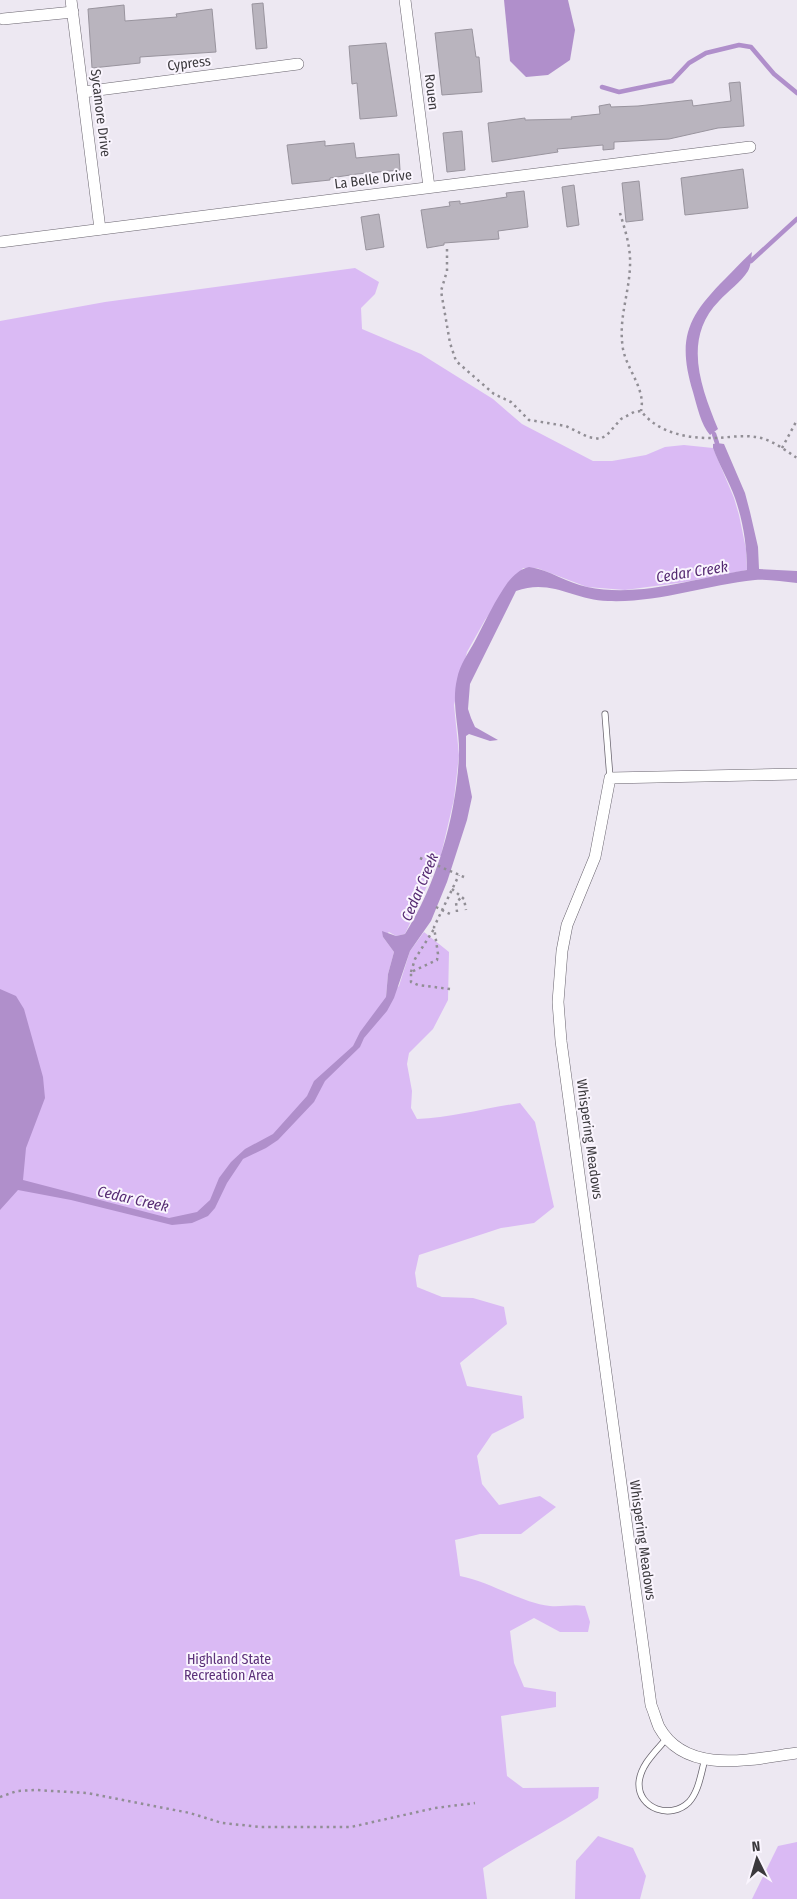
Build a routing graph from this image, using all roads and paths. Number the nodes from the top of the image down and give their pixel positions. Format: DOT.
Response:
graph roads {
  1 [pos="71,0"];
  2 [pos="405,0"];
  3 [pos="73,12"];
  4 [pos="4,19"];
  5 [pos="298,64"];
  6 [pos="83,92"];
  7 [pos="750,147"];
  8 [pos="429,187"];
  9 [pos="620,213"];
  10 [pos="100,229"];
  11 [pos="0,242"];
  12 [pos="448,249"];
  13 [pos="641,411"];
  14 [pos="797,420"];
  15 [pos="782,448"];
  16 [pos="797,458"];
  17 [pos="605,714"];
  18 [pos="797,774"];
  19 [pos="610,778"];
  20 [pos="420,858"];
  21 [pos="457,874"];
  22 [pos="464,876"];
  23 [pos="452,889"];
  24 [pos="461,898"];
  25 [pos="436,907"];
  26 [pos="466,910"];
  27 [pos="442,911"];
  28 [pos="457,912"];
  29 [pos="452,915"];
  30 [pos="434,927"];
  31 [pos="411,972"];
  32 [pos="450,989"];
  33 [pos="667,1738"];
  34 [pos="797,1753"];
  35 [pos="705,1759"];
  36 [pos="0,1797"];
  37 [pos="475,1803"];
  1 -- 3 [label="street, Sycamore Drive"];
  2 -- 8 [label="street, Rouen"];
  3 -- 4 [label="street"];
  3 -- 6 [label="street, Sycamore Drive"];
  5 -- 6 [label="street, Cypress"];
  6 -- 10 [label="street, Sycamore Drive"];
  7 -- 8 [label="street, La Belle Drive"];
  8 -- 10 [label="street, La Belle Drive"];
  9 -- 13 [label="path"];
  10 -- 11 [label="street, La Belle Drive"];
  12 -- 13 [label="path"];
  13 -- 15 [label="path"];
  14 -- 15 [label="path"];
  15 -- 16 [label="path"];
  17 -- 19 [label="lane"];
  18 -- 19 [label="street"];
  19 -- 33 [label="street, Whispering Meadows"];
  20 -- 21 [label="path"];
  21 -- 22 [label="path"];
  21 -- 23 [label="path"];
  23 -- 24 [label="path"];
  23 -- 27 [label="path"];
  24 -- 26 [label="path"];
  24 -- 28 [label="path"];
  25 -- 27 [label="path"];
  27 -- 29 [label="path"];
  27 -- 30 [label="path"];
  30 -- 31 [label="path"];
  30 -- 31 [label="path"];
  31 -- 32 [label="path"];
  33 -- 35 [label="street"];
  33 -- 35 [label="lane"];
  34 -- 35 [label="street"];
  36 -- 37 [label="path"];
}
